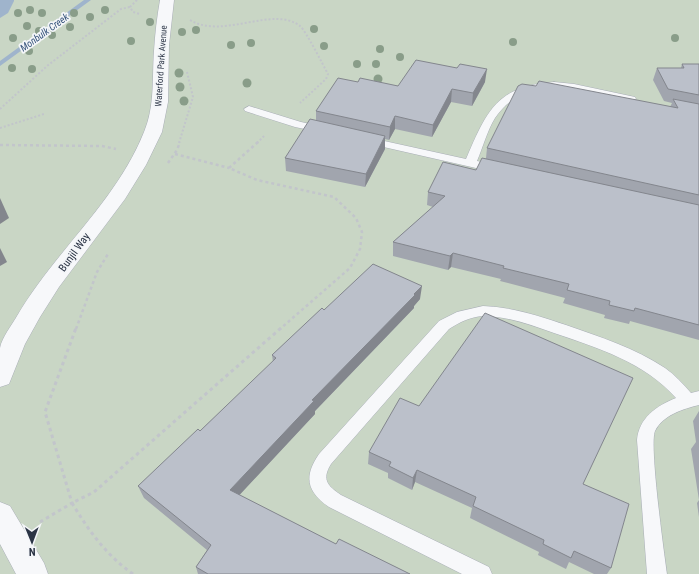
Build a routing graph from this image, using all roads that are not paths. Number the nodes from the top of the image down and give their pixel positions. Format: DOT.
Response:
graph roads {
  1 [pos="167,0"];
  2 [pos="639,101"];
  3 [pos="249,109"];
  4 [pos="153,130"];
  5 [pos="338,133"];
  6 [pos="354,137"];
  7 [pos="470,163"];
  8 [pos="508,172"];
  9 [pos="0,377"];
  10 [pos="694,399"];
  11 [pos="0,516"];
  12 [pos="33,574"];
  13 [pos="482,574"];
  14 [pos="657,574"];
  1 -- 4 [label="street, Waterford Park Avenue"];
  2 -- 7 [label="lane"];
  3 -- 5 [label="lane"];
  4 -- 9 [label="street, Bunjil Way"];
  6 -- 7 [label="lane"];
  7 -- 8 [label="lane"];
  10 -- 13 [label="lane"];
  10 -- 14 [label="lane"];
  11 -- 12 [label="street"];
}
